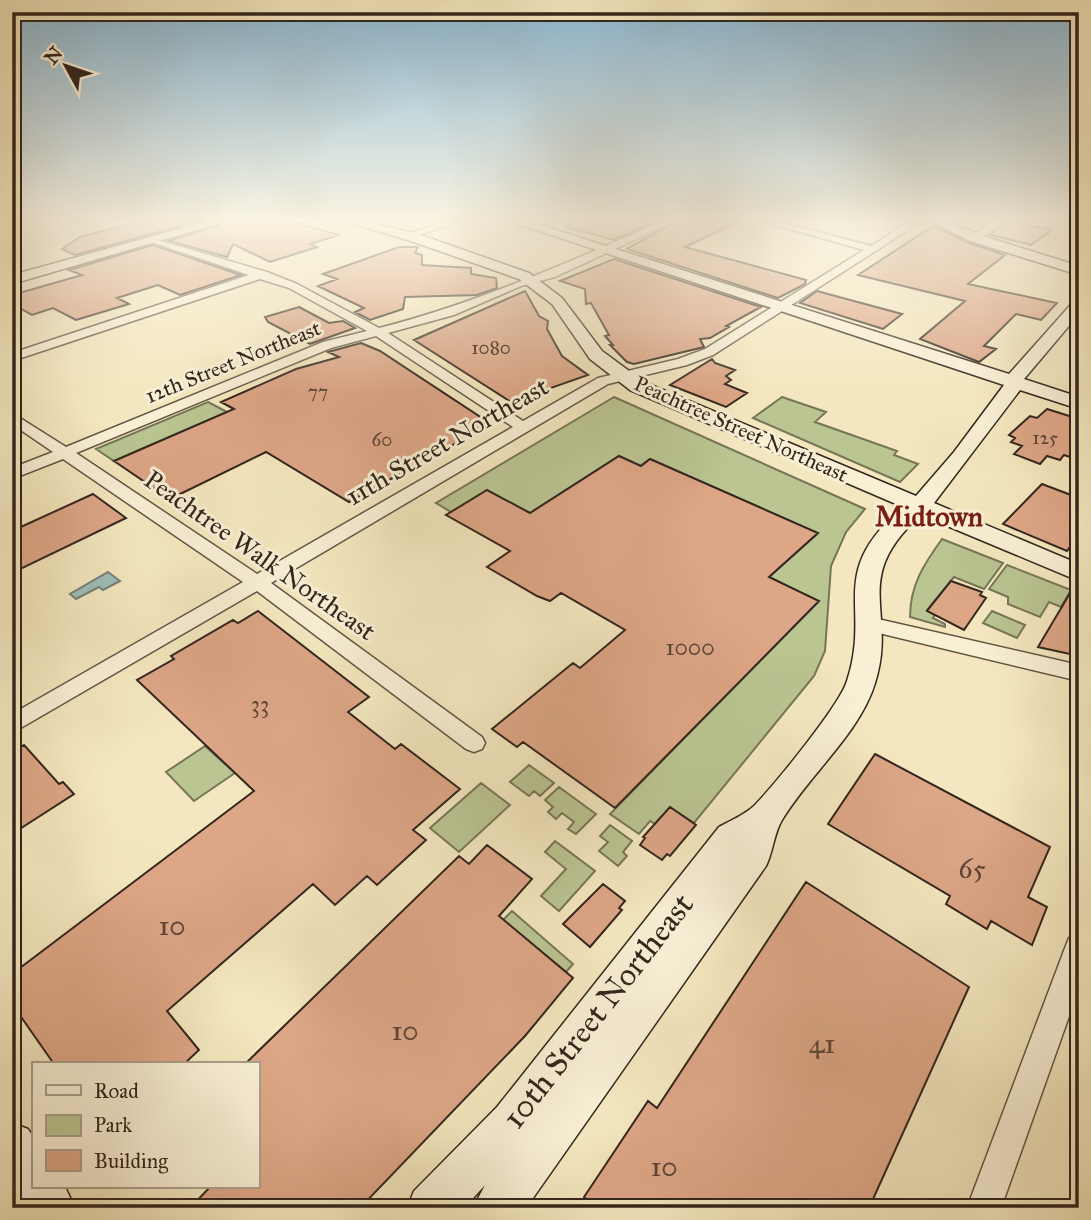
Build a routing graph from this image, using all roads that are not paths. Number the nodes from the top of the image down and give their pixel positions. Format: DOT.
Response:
graph roads {
  1 [pos="247,279"];
  2 [pos="275,279"];
  3 [pos="527,279"];
  4 [pos="537,279"];
  5 [pos="697,279"];
  6 [pos="825,279"];
  7 [pos="532,281"];
  8 [pos="1079,304"];
  9 [pos="782,306"];
  10 [pos="380,333"];
  11 [pos="12,357"];
  12 [pos="622,376"];
  13 [pos="1014,382"];
  14 [pos="1079,403"];
  15 [pos="12,417"];
  16 [pos="522,427"];
  17 [pos="67,452"];
  18 [pos="12,474"];
  19 [pos="916,505"];
  20 [pos="1079,573"];
  21 [pos="257,582"];
  22 [pos="869,624"];
  23 [pos="1079,673"];
  24 [pos="12,725"];
  25 [pos="474,743"];
  26 [pos="765,817"];
  27 [pos="1079,948"];
  28 [pos="12,1145"];
  29 [pos="32,1177"];
  30 [pos="39,1188"];
  31 [pos="51,1208"];
  32 [pos="431,1208"];
  33 [pos="497,1208"];
  34 [pos="984,1208"];
  1 -- 11 [label="street"];
  2 -- 10 [label="street"];
  3 -- 7 [label="main road, Peachtree Street Northeast"];
  4 -- 7 [label="street, 12th Street Northeast"];
  5 -- 9 [label="main road"];
  6 -- 9 [label="street, 11th Street Northeast"];
  7 -- 10 [label="street, 12th Street Northeast"];
  7 -- 12 [label="main road, Peachtree Street Northeast"];
  8 -- 13 [label="main road, 10th Street Northeast"];
  9 -- 12 [label="street, 11th Street Northeast"];
  9 -- 13 [label="main road"];
  10 -- 16 [label="street"];
  10 -- 17 [label="street, 12th Street Northeast"];
  12 -- 16 [label="street, 11th Street Northeast"];
  12 -- 19 [label="main road, Peachtree Street Northeast"];
  13 -- 14 [label="main road"];
  13 -- 19 [label="main road, 10th Street Northeast"];
  15 -- 17 [label="street, Peachtree Walk Northeast"];
  16 -- 21 [label="street, 11th Street Northeast"];
  17 -- 18 [label="street, 12th Street Northeast"];
  17 -- 21 [label="street, Peachtree Walk Northeast"];
  19 -- 20 [label="main road, Peachtree Street Northeast"];
  19 -- 22 [label="main road, 10th Street Northeast"];
  21 -- 24 [label="street, 11th Street Northeast"];
  21 -- 25 [label="street, Peachtree Walk Northeast"];
  22 -- 23 [label="street"];
  22 -- 26 [label="main road, 10th Street Northeast"];
  26 -- 32 [label="main road, 10th Street Northeast"];
  26 -- 33 [label="main road, 10th Street Northeast"];
  27 -- 34 [label="street"];
  28 -- 29 [label="main road"];
  30 -- 31 [label="main road"];
}
